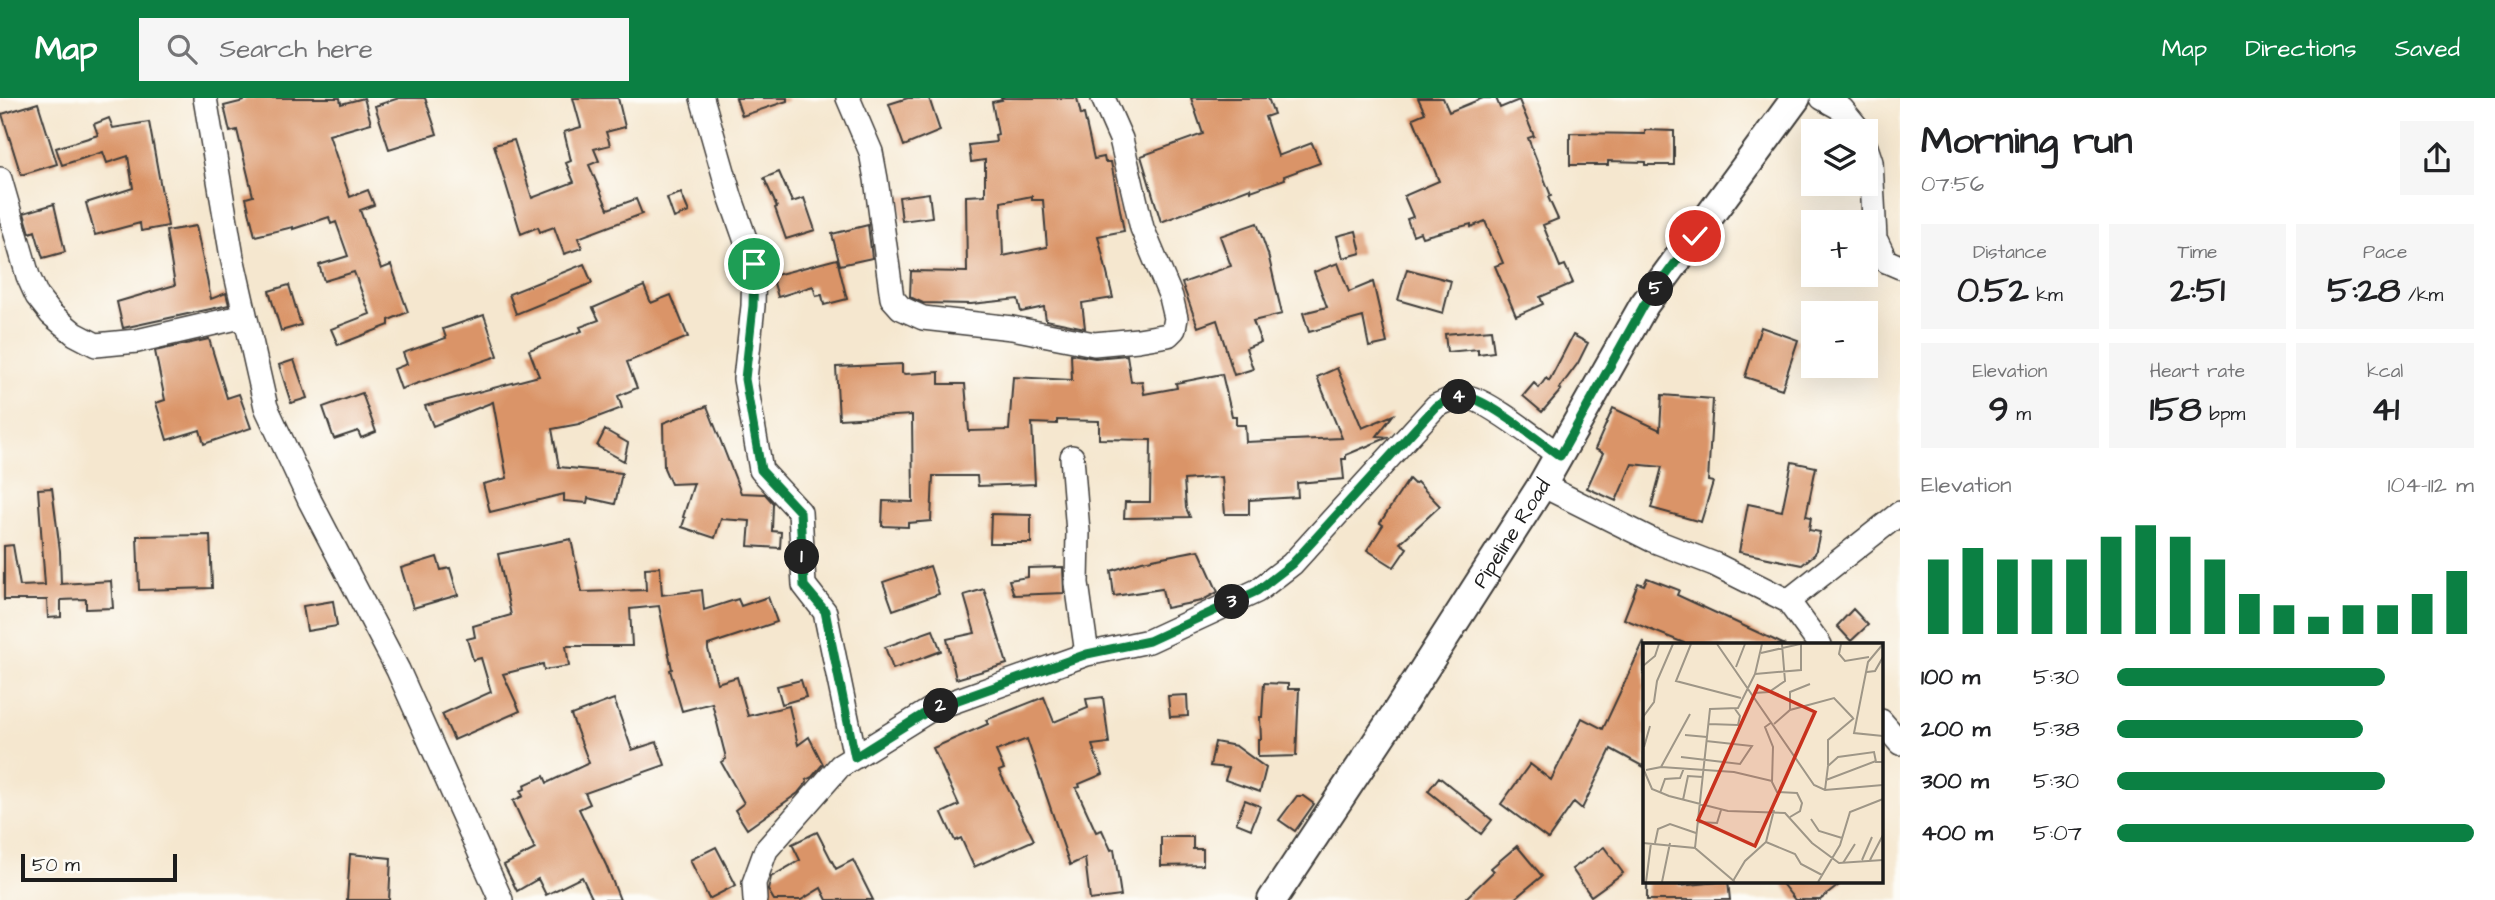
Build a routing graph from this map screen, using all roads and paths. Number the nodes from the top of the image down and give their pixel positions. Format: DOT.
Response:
graph roads {
  1 [pos="205,98"];
  2 [pos="702,98"];
  3 [pos="848,98"];
  4 [pos="1103,98"];
  5 [pos="1796,98"];
  6 [pos="1822,98"];
  7 [pos="1850,119"];
  8 [pos="0,179"];
  9 [pos="1873,196"];
  10 [pos="1900,267"];
  11 [pos="245,316"];
  12 [pos="1560,456"];
  13 [pos="1072,457"];
  14 [pos="1542,485"];
  15 [pos="1900,513"];
  16 [pos="1788,601"];
  17 [pos="1819,643"];
  18 [pos="1087,654"];
  19 [pos="1882,722"];
  20 [pos="1900,743"];
  21 [pos="855,757"];
  22 [pos="501,900"];
  23 [pos="755,900"];
  24 [pos="1272,900"];
  1 -- 11 [label="street"];
  2 -- 21 [label="street"];
  3 -- 4 [label="street"];
  5 -- 12 [label="street, Pipeline Road"];
  6 -- 7 [label="street"];
  8 -- 11 [label="street"];
  9 -- 10 [label="street"];
  11 -- 22 [label="street"];
  12 -- 14 [label="street, Pipeline Road"];
  12 -- 18 [label="street"];
  13 -- 18 [label="street"];
  14 -- 16 [label="street"];
  14 -- 24 [label="street, Pipeline Road"];
  15 -- 16 [label="street"];
  16 -- 17 [label="street"];
  18 -- 21 [label="street"];
  19 -- 20 [label="street"];
  21 -- 23 [label="street"];
}
